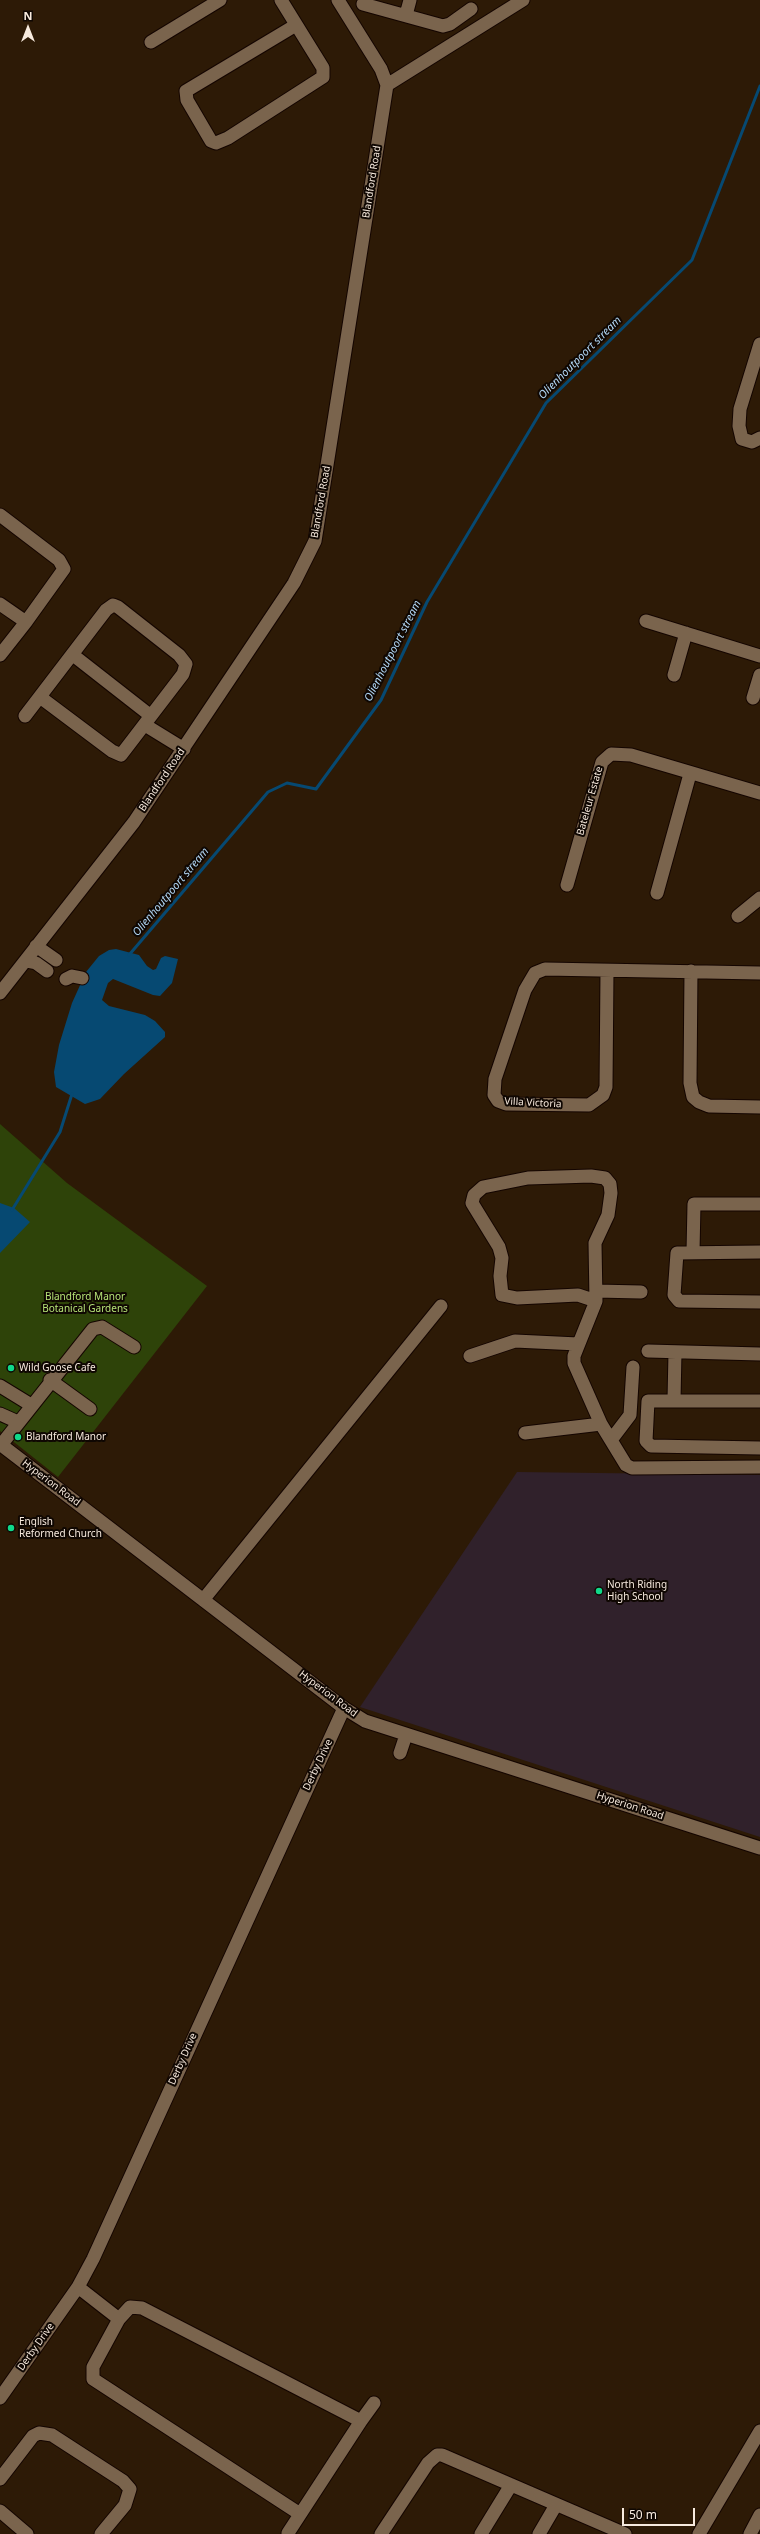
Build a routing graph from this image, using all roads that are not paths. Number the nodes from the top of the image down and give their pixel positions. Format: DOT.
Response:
graph roads {
  1 [pos="220,0"];
  2 [pos="281,0"];
  3 [pos="338,0"];
  4 [pos="410,0"];
  5 [pos="523,0"];
  6 [pos="363,4"];
  7 [pos="470,8"];
  8 [pos="406,15"];
  9 [pos="296,25"];
  10 [pos="151,42"];
  11 [pos="387,85"];
  12 [pos="760,344"];
  13 [pos="760,438"];
  14 [pos="0,515"];
  15 [pos="0,604"];
  16 [pos="646,621"];
  17 [pos="26,622"];
  18 [pos="686,633"];
  19 [pos="0,655"];
  20 [pos="73,655"];
  21 [pos="760,656"];
  22 [pos="674,675"];
  23 [pos="760,675"];
  24 [pos="40,697"];
  25 [pos="753,698"];
  26 [pos="25,716"];
  27 [pos="148,720"];
  28 [pos="184,749"];
  29 [pos="690,774"];
  30 [pos="760,793"];
  31 [pos="567,885"];
  32 [pos="657,893"];
  33 [pos="760,898"];
  34 [pos="738,916"];
  35 [pos="36,946"];
  36 [pos="56,960"];
  37 [pos="26,961"];
  38 [pos="46,971"];
  39 [pos="607,971"];
  40 [pos="691,971"];
  41 [pos="760,973"];
  42 [pos="82,978"];
  43 [pos="66,979"];
  44 [pos="0,993"];
  45 [pos="760,1107"];
  46 [pos="760,1204"];
  47 [pos="692,1252"];
  48 [pos="760,1252"];
  49 [pos="641,1292"];
  50 [pos="596,1296"];
  51 [pos="760,1302"];
  52 [pos="441,1306"];
  53 [pos="578,1344"];
  54 [pos="134,1347"];
  55 [pos="648,1351"];
  56 [pos="675,1352"];
  57 [pos="760,1354"];
  58 [pos="470,1356"];
  59 [pos="633,1367"];
  60 [pos="50,1380"];
  61 [pos="0,1386"];
  62 [pos="674,1400"];
  63 [pos="760,1401"];
  64 [pos="31,1406"];
  65 [pos="90,1409"];
  66 [pos="0,1414"];
  67 [pos="18,1422"];
  68 [pos="601,1424"];
  69 [pos="525,1433"];
  70 [pos="611,1440"];
  71 [pos="0,1444"];
  72 [pos="760,1448"];
  73 [pos="760,1467"];
  74 [pos="203,1600"];
  75 [pos="344,1708"];
  76 [pos="406,1735"];
  77 [pos="400,1753"];
  78 [pos="760,1848"];
  79 [pos="78,2287"];
  80 [pos="119,2319"];
  81 [pos="0,2398"];
  82 [pos="374,2403"];
  83 [pos="360,2421"];
  84 [pos="760,2431"];
  85 [pos="1,2474"];
  86 [pos="511,2485"];
  87 [pos="556,2505"];
  88 [pos="0,2511"];
  89 [pos="300,2514"];
  90 [pos="760,2515"];
  91 [pos="288,2533"];
  92 [pos="27,2534"];
  93 [pos="101,2534"];
  94 [pos="381,2534"];
  95 [pos="481,2534"];
  96 [pos="539,2534"];
  97 [pos="625,2534"];
  98 [pos="699,2534"];
  99 [pos="750,2534"];
  1 -- 10 [label="street"];
  2 -- 9 [label="street"];
  3 -- 11 [label="street"];
  4 -- 8 [label="street"];
  5 -- 11 [label="street"];
  6 -- 8 [label="street"];
  7 -- 8 [label="street"];
  9 -- 9 [label="street"];
  11 -- 28 [label="street, Blandford Road"];
  12 -- 13 [label="street"];
  14 -- 17 [label="street"];
  15 -- 17 [label="street"];
  16 -- 18 [label="street"];
  17 -- 19 [label="street"];
  18 -- 21 [label="street"];
  18 -- 22 [label="street"];
  20 -- 24 [label="street"];
  20 -- 27 [label="street"];
  20 -- 27 [label="street"];
  23 -- 25 [label="street"];
  24 -- 26 [label="street"];
  24 -- 27 [label="street"];
  27 -- 28 [label="street"];
  28 -- 35 [label="street, Blandford Road"];
  29 -- 30 [label="street, Bateleur Estate"];
  29 -- 31 [label="street, Bateleur Estate"];
  29 -- 32 [label="street"];
  33 -- 34 [label="street"];
  35 -- 36 [label="street"];
  35 -- 37 [label="street, Blandford Road"];
  37 -- 38 [label="street"];
  37 -- 44 [label="street, Blandford Road"];
  39 -- 39 [label="street, Villa Victoria"];
  39 -- 40 [label="street, Villa Victoria"];
  40 -- 41 [label="street, Villa Victoria"];
  40 -- 45 [label="street"];
  42 -- 43 [label="street"];
  46 -- 47 [label="street"];
  47 -- 48 [label="street"];
  47 -- 51 [label="street"];
  49 -- 50 [label="street"];
  50 -- 50 [label="street"];
  50 -- 53 [label="street"];
  52 -- 74 [label="street"];
  53 -- 58 [label="street"];
  53 -- 68 [label="street"];
  54 -- 60 [label="street"];
  55 -- 56 [label="street"];
  56 -- 57 [label="street"];
  56 -- 62 [label="street"];
  59 -- 70 [label="street"];
  60 -- 64 [label="street"];
  60 -- 65 [label="street"];
  61 -- 64 [label="street"];
  62 -- 63 [label="street"];
  62 -- 72 [label="street"];
  64 -- 67 [label="street"];
  66 -- 67 [label="street"];
  67 -- 71 [label="street"];
  68 -- 69 [label="street"];
  68 -- 70 [label="street"];
  70 -- 73 [label="street"];
  71 -- 74 [label="street, Hyperion Road"];
  74 -- 75 [label="street, Hyperion Road"];
  75 -- 76 [label="street, Hyperion Road"];
  75 -- 79 [label="street, Derby Drive"];
  76 -- 77 [label="street"];
  76 -- 78 [label="street, Hyperion Road"];
  79 -- 80 [label="street"];
  79 -- 81 [label="street, Derby Drive"];
  80 -- 83 [label="street"];
  80 -- 89 [label="street"];
  82 -- 83 [label="street"];
  83 -- 89 [label="street"];
  84 -- 98 [label="street"];
  85 -- 93 [label="street"];
  86 -- 87 [label="street"];
  86 -- 94 [label="street"];
  86 -- 95 [label="street"];
  87 -- 96 [label="street"];
  87 -- 97 [label="street"];
  88 -- 92 [label="street"];
  89 -- 91 [label="street"];
  90 -- 99 [label="street"];
}
